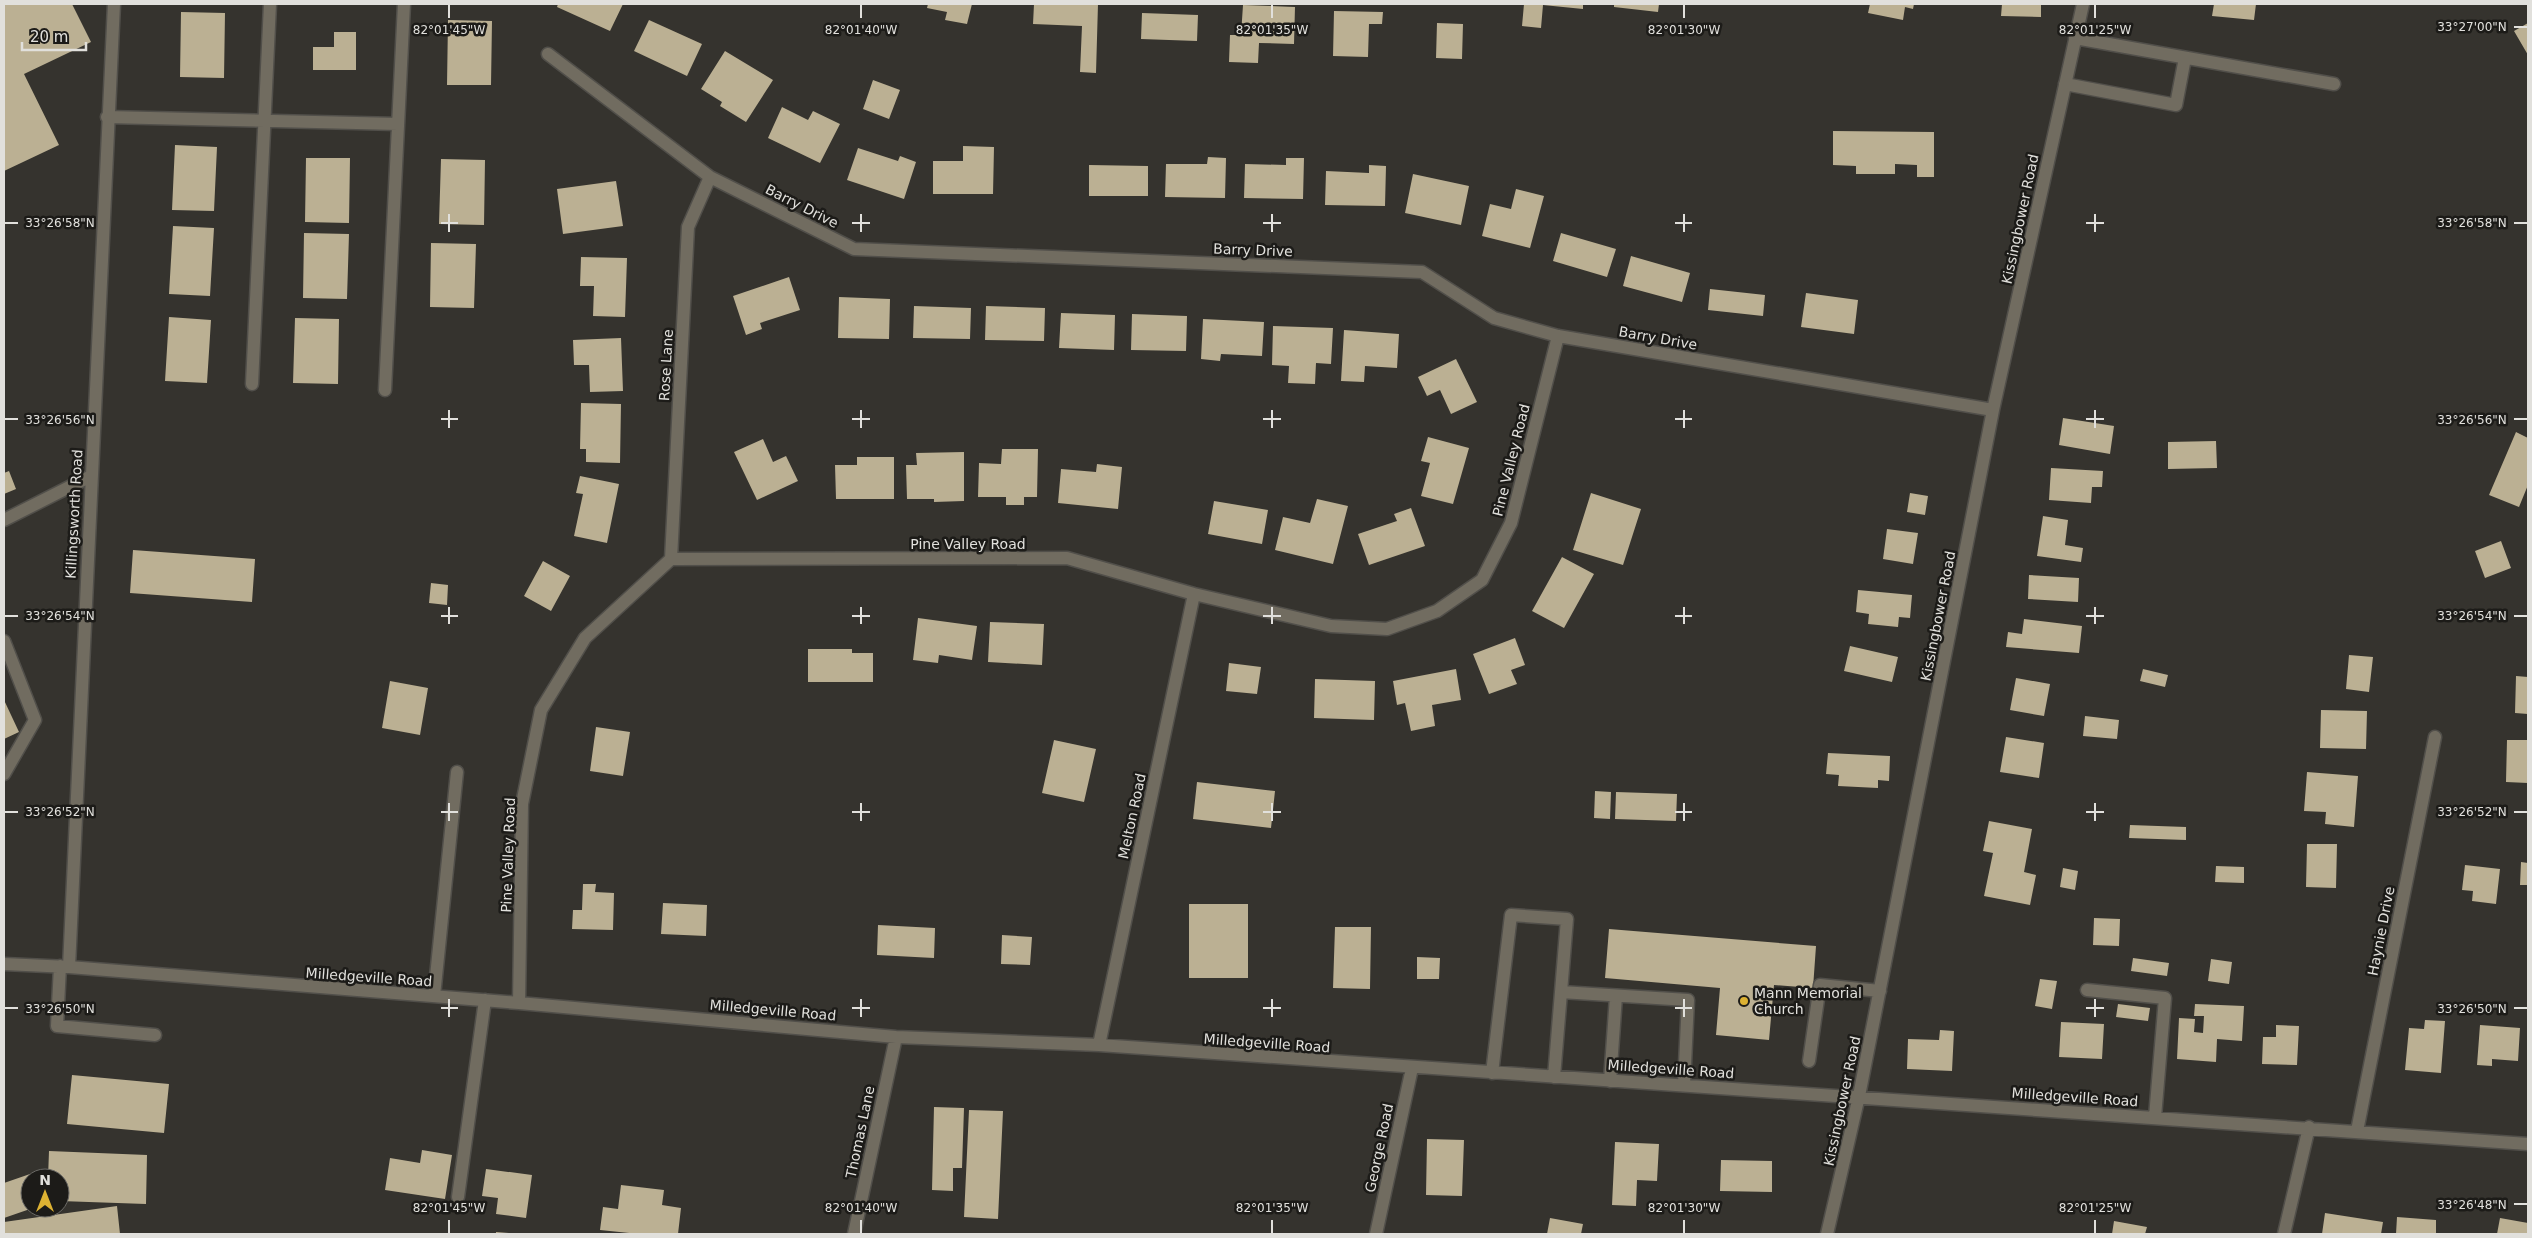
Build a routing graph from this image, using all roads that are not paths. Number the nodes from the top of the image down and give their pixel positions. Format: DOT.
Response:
graph roads {
  1 [pos="114,4"];
  2 [pos="270,4"];
  3 [pos="404,4"];
  4 [pos="2083,4"];
  5 [pos="2075,38"];
  6 [pos="548,54"];
  7 [pos="2185,58"];
  8 [pos="2065,84"];
  9 [pos="2334,84"];
  10 [pos="107,117"];
  11 [pos="265,121"];
  12 [pos="398,124"];
  13 [pos="710,177"];
  14 [pos="1558,336"];
  15 [pos="252,384"];
  16 [pos="385,390"];
  17 [pos="1993,410"];
  18 [pos="90,476"];
  19 [pos="4,520"];
  20 [pos="671,560"];
  21 [pos="1194,594"];
  22 [pos="4,642"];
  23 [pos="2435,737"];
  24 [pos="457,772"];
  25 [pos="4,774"];
  26 [pos="4,964"];
  27 [pos="64,966"];
  28 [pos="2087,990"];
  29 [pos="1880,991"];
  30 [pos="1561,992"];
  31 [pos="434,996"];
  32 [pos="1616,996"];
  33 [pos="485,1000"];
  34 [pos="520,1003"];
  35 [pos="155,1035"];
  36 [pos="896,1036"];
  37 [pos="1099,1045"];
  38 [pos="1809,1060"];
  39 [pos="1412,1068"];
  40 [pos="1492,1073"];
  41 [pos="1554,1077"];
  42 [pos="1610,1081"];
  43 [pos="1684,1085"];
  44 [pos="1859,1096"];
  45 [pos="2155,1117"];
  46 [pos="2309,1127"];
  47 [pos="2357,1130"];
  48 [pos="2528,1144"];
  49 [pos="458,1197"];
  50 [pos="854,1234"];
  51 [pos="1376,1234"];
  52 [pos="1827,1234"];
  53 [pos="2284,1234"];
  1 -- 10 [label="street, Killingsworth Road"];
  2 -- 11 [label="street"];
  3 -- 12 [label="street"];
  4 -- 5 [label="street, Kissingbower Road"];
  5 -- 7 [label="street"];
  5 -- 8 [label="street, Kissingbower Road"];
  6 -- 13 [label="street, Barry Drive"];
  7 -- 8 [label="street"];
  7 -- 9 [label="street"];
  8 -- 17 [label="street, Kissingbower Road"];
  10 -- 11 [label="street"];
  10 -- 18 [label="street, Killingsworth Road"];
  11 -- 12 [label="street"];
  11 -- 15 [label="street"];
  12 -- 16 [label="street"];
  13 -- 14 [label="street, Barry Drive"];
  13 -- 20 [label="street, Rose Lane"];
  14 -- 17 [label="street, Barry Drive"];
  14 -- 21 [label="street, Pine Valley Road"];
  17 -- 29 [label="street, Kissingbower Road"];
  18 -- 19 [label="street"];
  18 -- 27 [label="street, Killingsworth Road"];
  20 -- 21 [label="street, Pine Valley Road"];
  20 -- 34 [label="street, Pine Valley Road"];
  21 -- 37 [label="street, Melton Road"];
  22 -- 25 [label="street"];
  23 -- 47 [label="street, Haynie Drive"];
  24 -- 31 [label="street"];
  26 -- 27 [label="street, Milledgeville Road"];
  27 -- 31 [label="street, Milledgeville Road"];
  27 -- 35 [label="street, Killingsworth Road"];
  28 -- 45 [label="street"];
  29 -- 38 [label="street"];
  29 -- 44 [label="street, Kissingbower Road"];
  30 -- 32 [label="street"];
  30 -- 40 [label="street"];
  30 -- 41 [label="street"];
  31 -- 33 [label="street, Milledgeville Road"];
  32 -- 42 [label="street"];
  32 -- 43 [label="street"];
  33 -- 34 [label="street, Milledgeville Road"];
  33 -- 49 [label="street"];
  34 -- 36 [label="street, Milledgeville Road"];
  36 -- 37 [label="street, Milledgeville Road"];
  36 -- 50 [label="street, Thomas Lane"];
  37 -- 39 [label="street, Milledgeville Road"];
  39 -- 40 [label="street, Milledgeville Road"];
  39 -- 51 [label="street, George Road"];
  40 -- 41 [label="street, Milledgeville Road"];
  41 -- 42 [label="street, Milledgeville Road"];
  42 -- 43 [label="street, Milledgeville Road"];
  43 -- 44 [label="street, Milledgeville Road"];
  44 -- 45 [label="street, Milledgeville Road"];
  44 -- 52 [label="street, Kissingbower Road"];
  45 -- 46 [label="street, Milledgeville Road"];
  46 -- 47 [label="street, Milledgeville Road"];
  46 -- 53 [label="street"];
  47 -- 48 [label="street, Milledgeville Road"];
}
